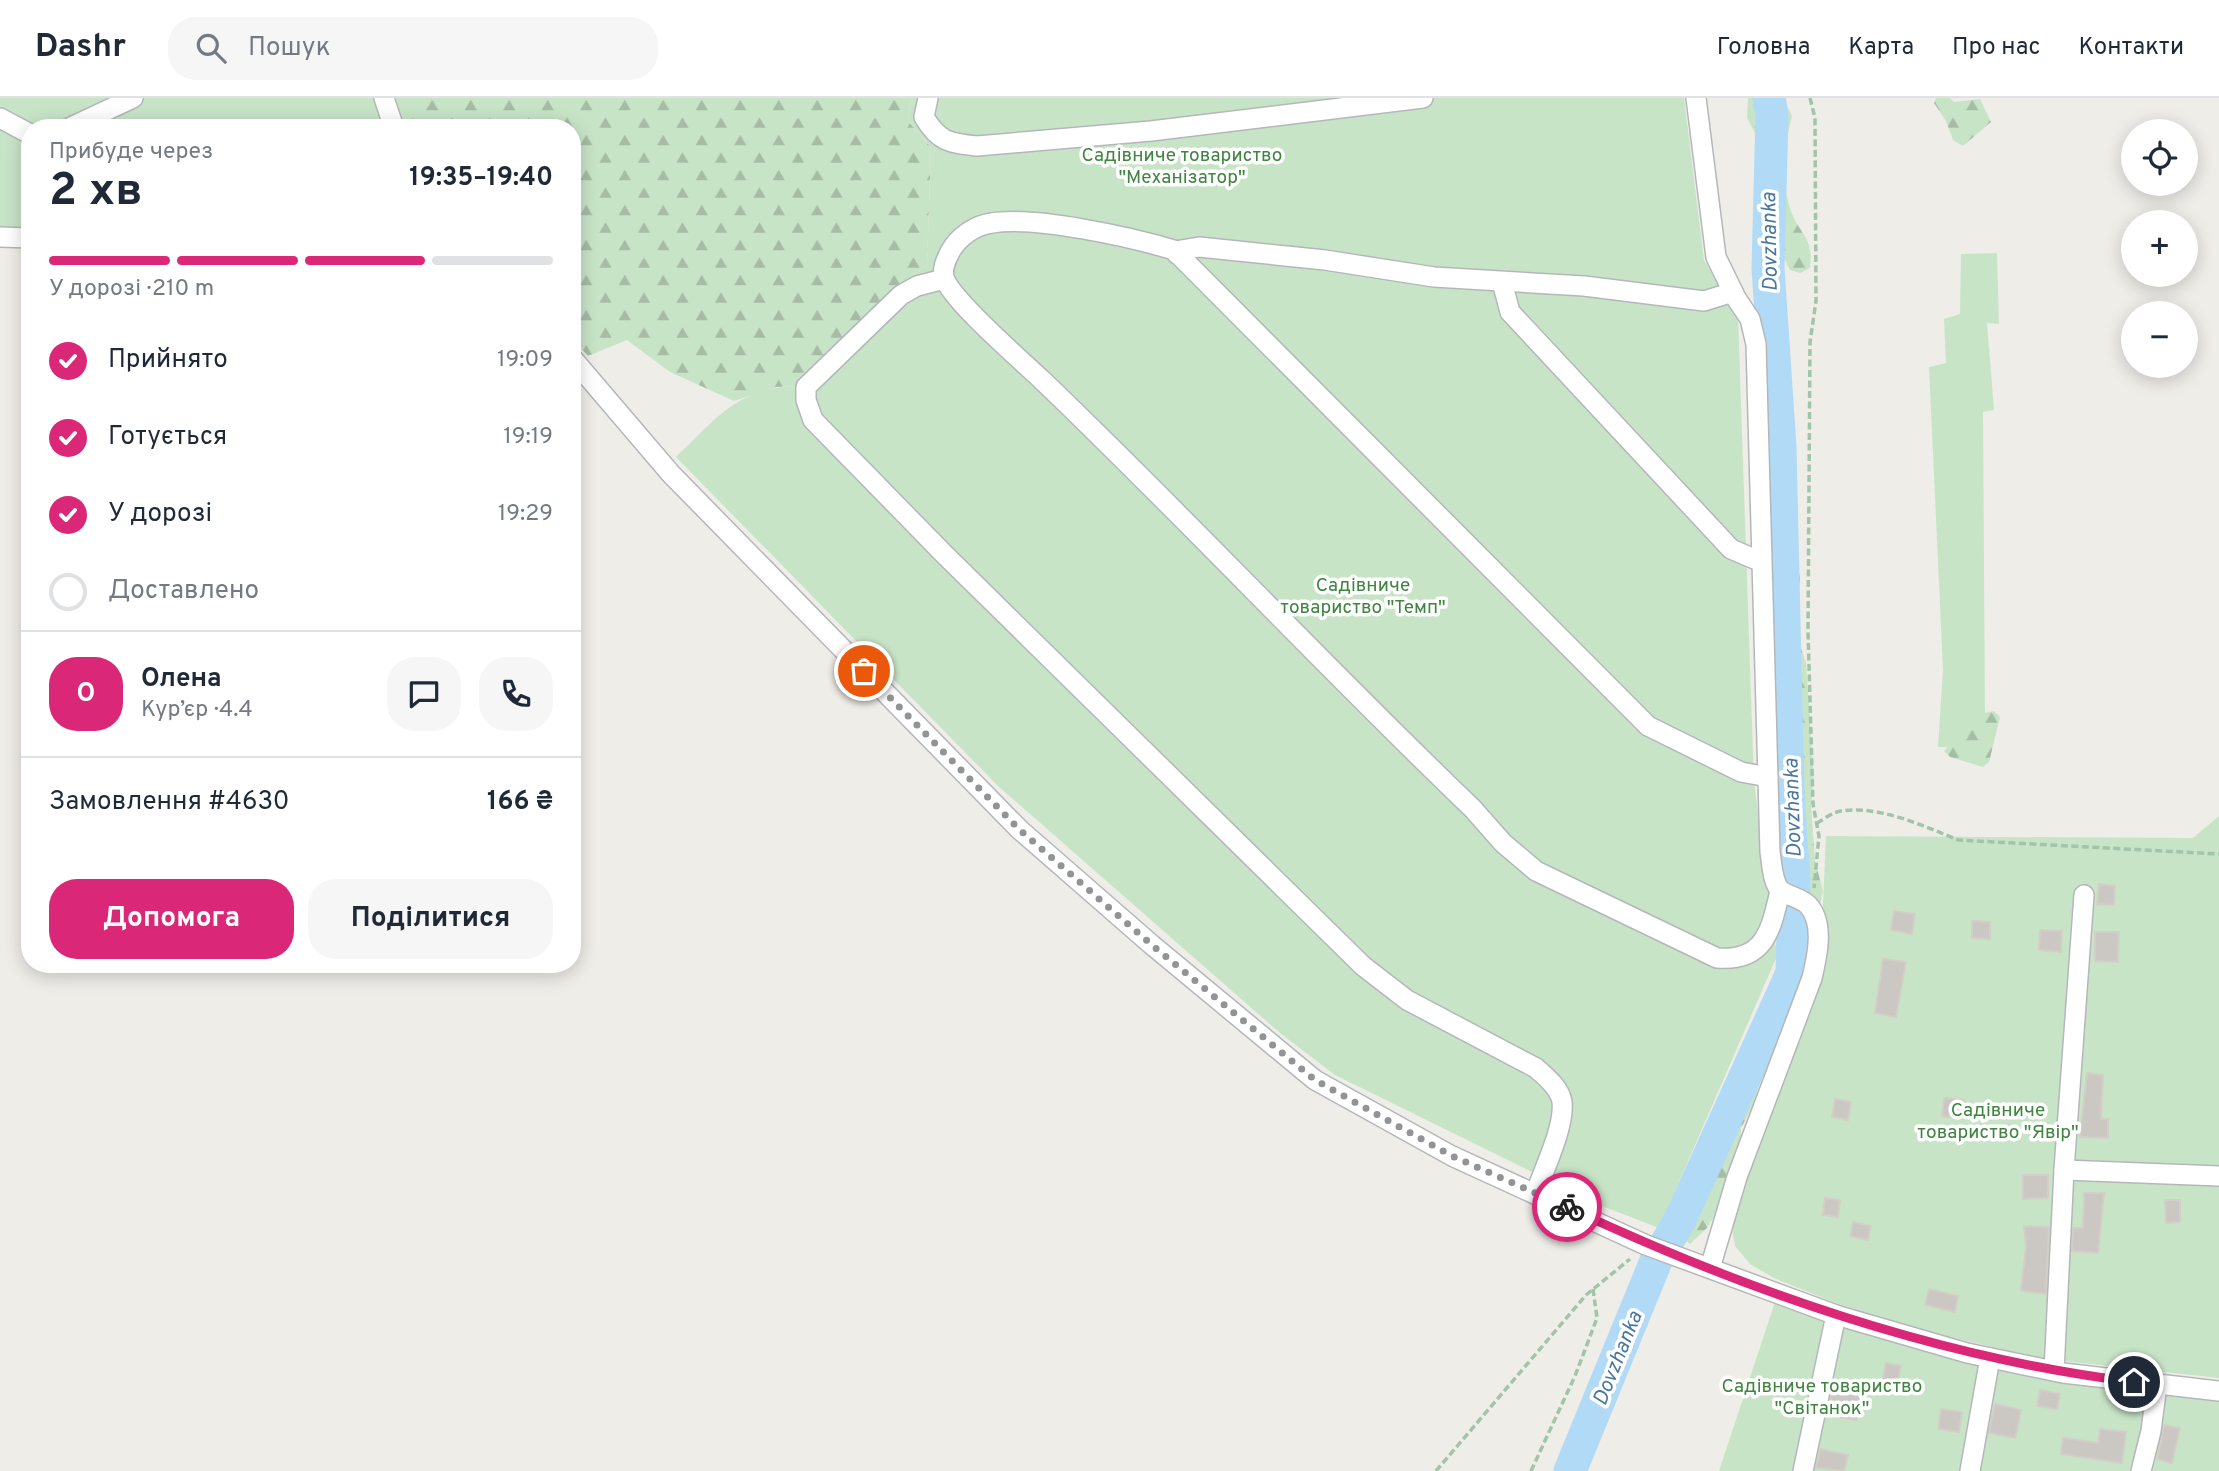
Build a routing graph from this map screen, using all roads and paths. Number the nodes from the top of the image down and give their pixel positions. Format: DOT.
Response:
graph roads {
  1 [pos="133,98"];
  2 [pos="383,98"];
  3 [pos="928,98"];
  4 [pos="1423,98"];
  5 [pos="1696,98"];
  6 [pos="1810,98"];
  7 [pos="0,118"];
  8 [pos="88,119"];
  9 [pos="391,119"];
  10 [pos="21,129"];
  11 [pos="0,237"];
  12 [pos="21,238"];
  13 [pos="1177,254"];
  14 [pos="944,279"];
  15 [pos="1502,282"];
  16 [pos="1733,292"];
  17 [pos="581,369"];
  18 [pos="1759,561"];
  19 [pos="1768,777"];
  20 [pos="1817,823"];
  21 [pos="2219,855"];
  22 [pos="2084,895"];
  23 [pos="1794,897"];
  24 [pos="2064,1170"];
  25 [pos="2219,1176"];
  26 [pos="1536,1192"];
  27 [pos="1646,1245"];
  28 [pos="1710,1268"];
  29 [pos="1593,1289"];
  30 [pos="1836,1315"];
  31 [pos="1990,1358"];
  32 [pos="2054,1371"];
  33 [pos="2157,1384"];
  34 [pos="2219,1391"];
  35 [pos="1436,1471"];
  36 [pos="1531,1471"];
  37 [pos="1803,1471"];
  38 [pos="1970,1471"];
  39 [pos="2141,1471"];
  1 -- 8 [label="street"];
  2 -- 9 [label="street"];
  3 -- 4 [label="street"];
  5 -- 16 [label="street"];
  6 -- 20 [label="path"];
  7 -- 10 [label="street"];
  11 -- 12 [label="street"];
  13 -- 14 [label="street"];
  13 -- 15 [label="street"];
  13 -- 19 [label="street"];
  14 -- 23 [label="street"];
  14 -- 26 [label="street"];
  15 -- 16 [label="street"];
  15 -- 18 [label="street"];
  16 -- 18 [label="street"];
  17 -- 26 [label="street"];
  18 -- 19 [label="street"];
  19 -- 23 [label="street"];
  20 -- 21 [label="path"];
  20 -- 23 [label="path"];
  22 -- 24 [label="street"];
  23 -- 28 [label="street"];
  24 -- 25 [label="street"];
  24 -- 32 [label="street"];
  26 -- 27 [label="street"];
  27 -- 28 [label="street"];
  27 -- 29 [label="path"];
  28 -- 30 [label="street"];
  29 -- 35 [label="path"];
  29 -- 36 [label="path"];
  30 -- 31 [label="street"];
  30 -- 37 [label="street"];
  31 -- 32 [label="street"];
  31 -- 38 [label="street"];
  32 -- 33 [label="street"];
  33 -- 34 [label="street"];
  33 -- 39 [label="street"];
}
